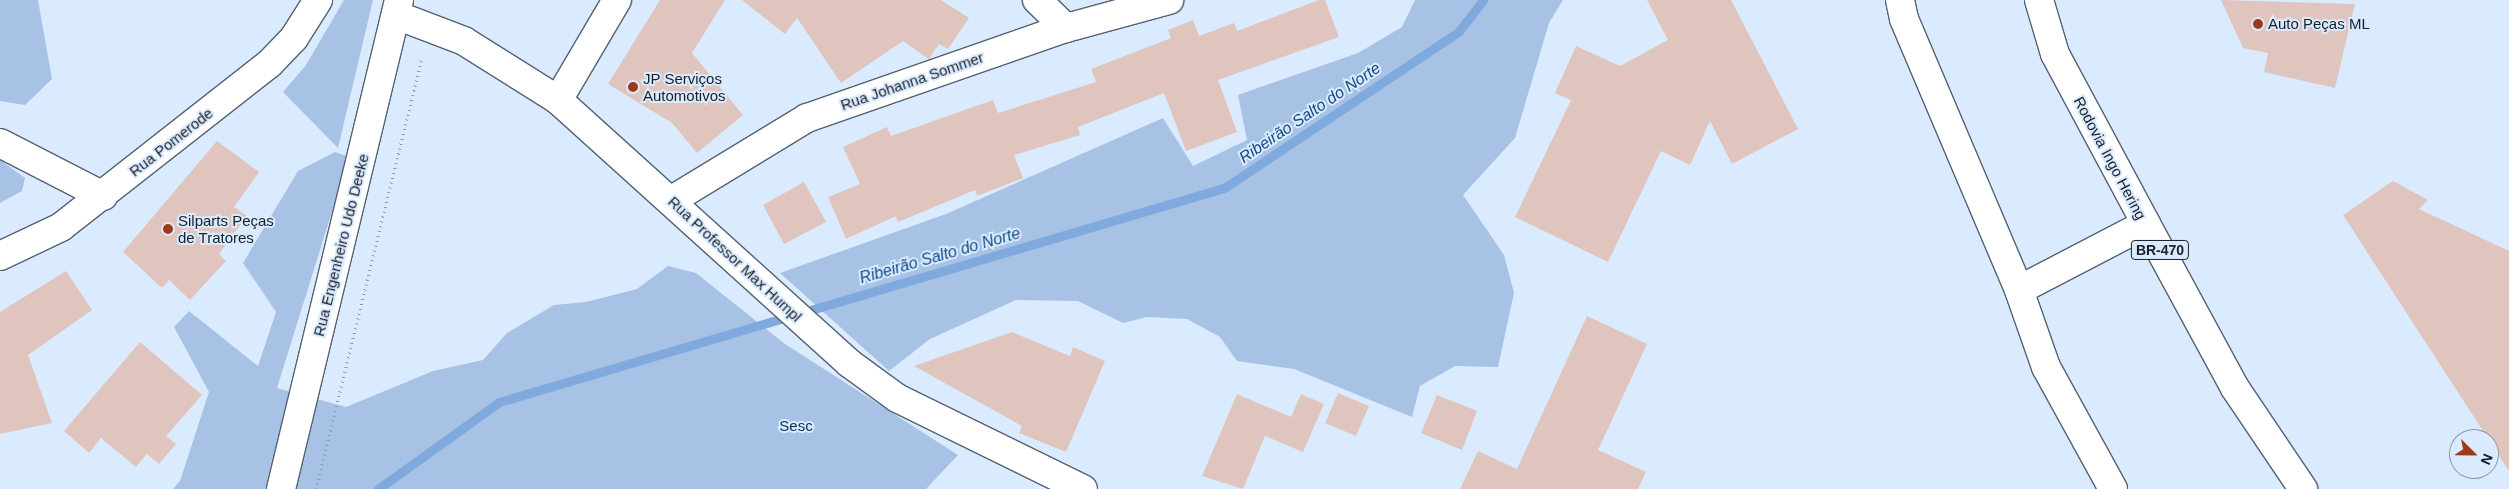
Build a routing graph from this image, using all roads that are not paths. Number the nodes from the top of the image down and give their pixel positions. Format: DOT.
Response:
graph roads {
  1 [pos="318,0"];
  2 [pos="617,0"];
  3 [pos="1037,0"];
  4 [pos="1169,0"];
  5 [pos="1900,0"];
  6 [pos="2039,0"];
  7 [pos="398,7"];
  8 [pos="1066,28"];
  9 [pos="558,100"];
  10 [pos="0,143"];
  11 [pos="103,196"];
  12 [pos="672,200"];
  13 [pos="2146,224"];
  14 [pos="0,256"];
  15 [pos="2020,290"];
  16 [pos="282,489"];
  17 [pos="1083,489"];
  18 [pos="2112,489"];
  19 [pos="2303,489"];
  1 -- 11 [label="main road, Rua Pomerode"];
  2 -- 9 [label="main road"];
  3 -- 8 [label="main road"];
  4 -- 8 [label="main road, Rua Johanna Sommer"];
  5 -- 15 [label="main road"];
  6 -- 13 [label="main road, Rodovia Ingo Hering / BR-470"];
  7 -- 9 [label="main road, Rua Professor Max Humpl"];
  7 -- 16 [label="main road, Rua Engenheiro Udo Deeke"];
  8 -- 12 [label="main road, Rua Johanna Sommer"];
  9 -- 12 [label="main road, Rua Professor Max Humpl"];
  10 -- 11 [label="main road"];
  11 -- 14 [label="main road, Rua Pomerode"];
  12 -- 17 [label="main road, Rua Professor Max Humpl"];
  13 -- 15 [label="main road"];
  13 -- 19 [label="main road, Rodovia Ingo Hering / BR-470"];
  15 -- 18 [label="main road"];
}
